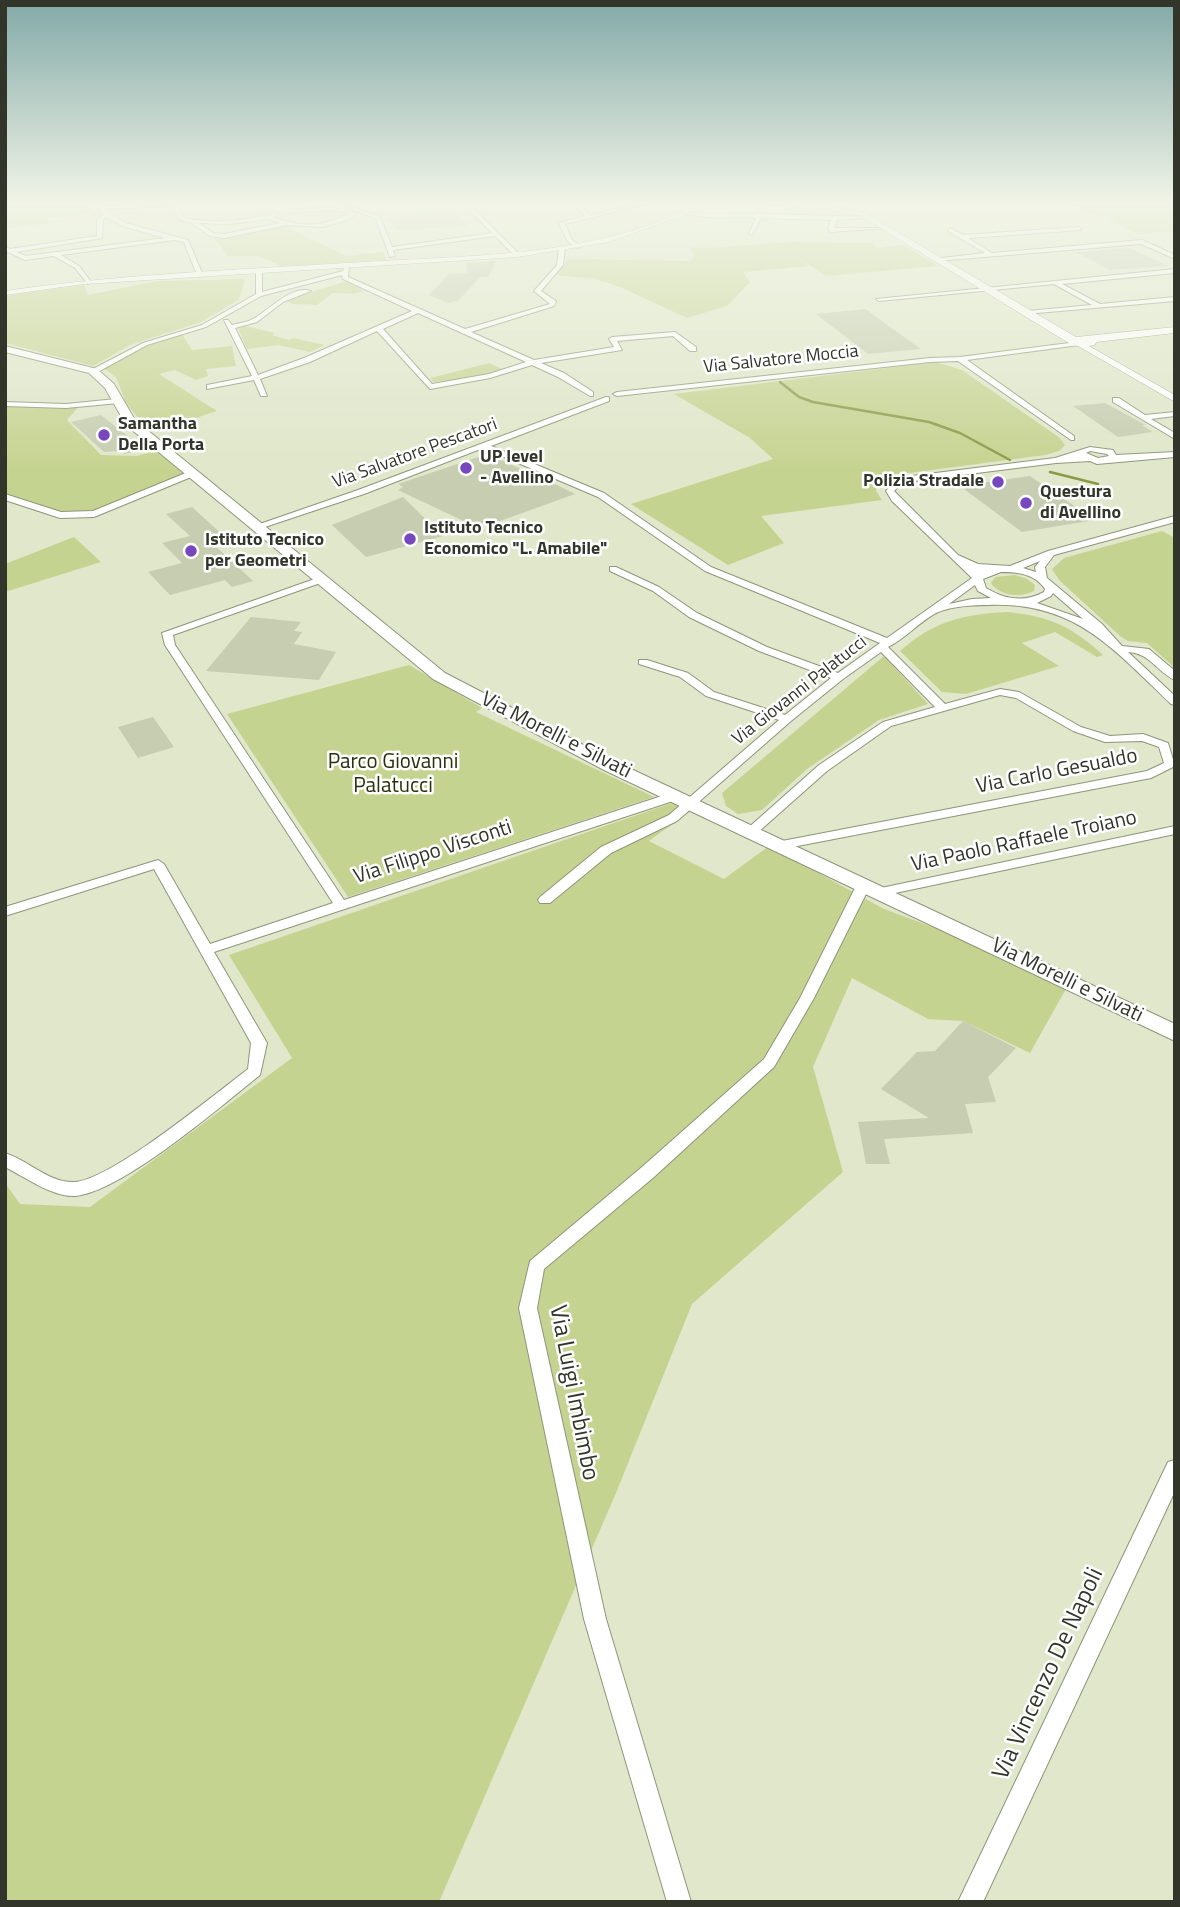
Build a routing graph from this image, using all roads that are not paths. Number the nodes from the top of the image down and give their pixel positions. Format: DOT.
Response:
graph roads {
  1 [pos="267,293"];
  2 [pos="300,293"];
  3 [pos="385,293"];
  4 [pos="541,293"];
  5 [pos="943,293"];
  6 [pos="992,293"];
  7 [pos="1075,293"];
  8 [pos="259,295"];
  9 [pos="879,299"];
  10 [pos="1175,299"];
  11 [pos="281,301"];
  12 [pos="1099,306"];
  13 [pos="418,310"];
  14 [pos="1027,313"];
  15 [pos="222,317"];
  16 [pos="231,327"];
  17 [pos="380,330"];
  18 [pos="1175,330"];
  19 [pos="464,332"];
  20 [pos="1080,342"];
  21 [pos="5,349"];
  22 [pos="693,349"];
  23 [pos="960,359"];
  24 [pos="530,363"];
  25 [pos="93,371"];
  26 [pos="255,377"];
  27 [pos="209,387"];
  28 [pos="602,392"];
  29 [pos="264,394"];
  30 [pos="1175,399"];
  31 [pos="1116,400"];
  32 [pos="116,401"];
  33 [pos="5,404"];
  34 [pos="582,409"];
  35 [pos="1175,414"];
  36 [pos="1145,417"];
  37 [pos="1175,437"];
  38 [pos="1072,438"];
  39 [pos="482,445"];
  40 [pos="1095,448"];
  41 [pos="1082,451"];
  42 [pos="1172,456"];
  43 [pos="1114,458"];
  44 [pos="1056,460"];
  45 [pos="1091,460"];
  46 [pos="193,473"];
  47 [pos="5,497"];
  48 [pos="625,505"];
  49 [pos="1175,519"];
  50 [pos="259,526"];
  51 [pos="1051,553"];
  52 [pos="955,557"];
  53 [pos="613,569"];
  54 [pos="708,569"];
  55 [pos="1006,569"];
  56 [pos="978,578"];
  57 [pos="323,579"];
  58 [pos="1045,581"];
  59 [pos="1009,601"];
  60 [pos="1021,602"];
  61 [pos="934,610"];
  62 [pos="1108,638"];
  63 [pos="886,645"];
  64 [pos="1120,649"];
  65 [pos="643,663"];
  66 [pos="839,677"];
  67 [pos="1175,677"];
  68 [pos="1175,702"];
  69 [pos="943,708"];
  70 [pos="787,719"];
  71 [pos="682,799"];
  72 [pos="1175,830"];
  73 [pos="752,831"];
  74 [pos="782,845"];
  75 [pos="873,888"];
  76 [pos="545,900"];
  77 [pos="341,905"];
  78 [pos="5,912"];
  79 [pos="205,950"];
  80 [pos="1175,1033"];
  81 [pos="5,1159"];
  82 [pos="1174,1474"];
  83 [pos="679,1902"];
  84 [pos="970,1902"];
  1 -- 8 [label="street"];
  2 -- 11 [label="street"];
  3 -- 13 [label="street"];
  4 -- 19 [label="street"];
  5 -- 9 [label="street"];
  6 -- 14 [label="street"];
  7 -- 12 [label="street"];
  8 -- 11 [label="street"];
  8 -- 15 [label="street"];
  10 -- 12 [label="street"];
  11 -- 16 [label="street"];
  12 -- 14 [label="street"];
  13 -- 17 [label="street"];
  13 -- 19 [label="street"];
  14 -- 20 [label="street"];
  15 -- 16 [label="street"];
  15 -- 25 [label="street"];
  16 -- 26 [label="street"];
  17 -- 24 [label="street"];
  17 -- 26 [label="street"];
  18 -- 20 [label="street"];
  19 -- 24 [label="street"];
  20 -- 23 [label="street, Via Salvatore Moccia"];
  20 -- 30 [label="street"];
  21 -- 25 [label="main road"];
  22 -- 24 [label="street"];
  23 -- 28 [label="street, Via Salvatore Moccia"];
  23 -- 38 [label="street"];
  24 -- 28 [label="street"];
  25 -- 32 [label="main road, Via Morelli e Silvati"];
  26 -- 27 [label="street"];
  26 -- 29 [label="street"];
  28 -- 34 [label="street, Via Salvatore Pescatori"];
  28 -- 34 [label="street, Via Salvatore Pescatori"];
  31 -- 36 [label="street"];
  32 -- 33 [label="street"];
  32 -- 46 [label="main road, Via Morelli e Silvati"];
  34 -- 39 [label="street, Via Salvatore Pescatori"];
  35 -- 36 [label="street"];
  36 -- 37 [label="street"];
  38 -- 40 [label="street"];
  38 -- 41 [label="street"];
  39 -- 50 [label="street, Via Salvatore Pescatori"];
  39 -- 54 [label="street"];
  40 -- 41 [label="street"];
  40 -- 43 [label="street"];
  41 -- 44 [label="street"];
  41 -- 45 [label="street"];
  42 -- 43 [label="street"];
  43 -- 45 [label="street"];
  44 -- 45 [label="street"];
  44 -- 52 [label="street"];
  46 -- 47 [label="street"];
  46 -- 50 [label="main road, Via Morelli e Silvati"];
  48 -- 54 [label="street"];
  49 -- 51 [label="street"];
  50 -- 57 [label="main road, Via Morelli e Silvati"];
  51 -- 55 [label="street"];
  51 -- 58 [label="street"];
  52 -- 55 [label="street"];
  52 -- 56 [label="street"];
  53 -- 66 [label="street"];
  54 -- 63 [label="street"];
  55 -- 56 [label="street, Via Giovanni Palatucci"];
  55 -- 58 [label="street"];
  56 -- 59 [label="street"];
  56 -- 61 [label="street, Via Giovanni Palatucci"];
  57 -- 71 [label="main road, Via Morelli e Silvati"];
  57 -- 77 [label="street"];
  58 -- 60 [label="street"];
  58 -- 62 [label="street"];
  59 -- 60 [label="street, Via Giovanni Palatucci"];
  59 -- 61 [label="street, Via Giovanni Palatucci"];
  60 -- 62 [label="street, Via Giovanni Palatucci"];
  61 -- 63 [label="street, Via Giovanni Palatucci"];
  62 -- 64 [label="street"];
  63 -- 66 [label="street, Via Giovanni Palatucci"];
  63 -- 69 [label="street"];
  64 -- 67 [label="street"];
  64 -- 68 [label="street"];
  65 -- 70 [label="street"];
  66 -- 70 [label="street, Via Giovanni Palatucci"];
  69 -- 73 [label="street, Via Carlo Gesualdo"];
  69 -- 74 [label="street, Via Carlo Gesualdo"];
  70 -- 71 [label="street, Via Giovanni Palatucci"];
  71 -- 73 [label="main road, Via Morelli e Silvati"];
  71 -- 76 [label="street, Via Giovanni Palatucci"];
  71 -- 77 [label="street, Via Filippo Visconti"];
  72 -- 75 [label="street, Via Paolo Raffaele Troiano"];
  73 -- 74 [label="main road, Via Morelli e Silvati"];
  74 -- 75 [label="main road, Via Morelli e Silvati"];
  75 -- 80 [label="main road, Via Morelli e Silvati"];
  75 -- 83 [label="street, Via Luigi Imbimbo"];
  77 -- 79 [label="street, Via Filippo Visconti"];
  78 -- 79 [label="street"];
  79 -- 81 [label="street"];
  82 -- 84 [label="street, Via Vincenzo De Napoli"];
}
